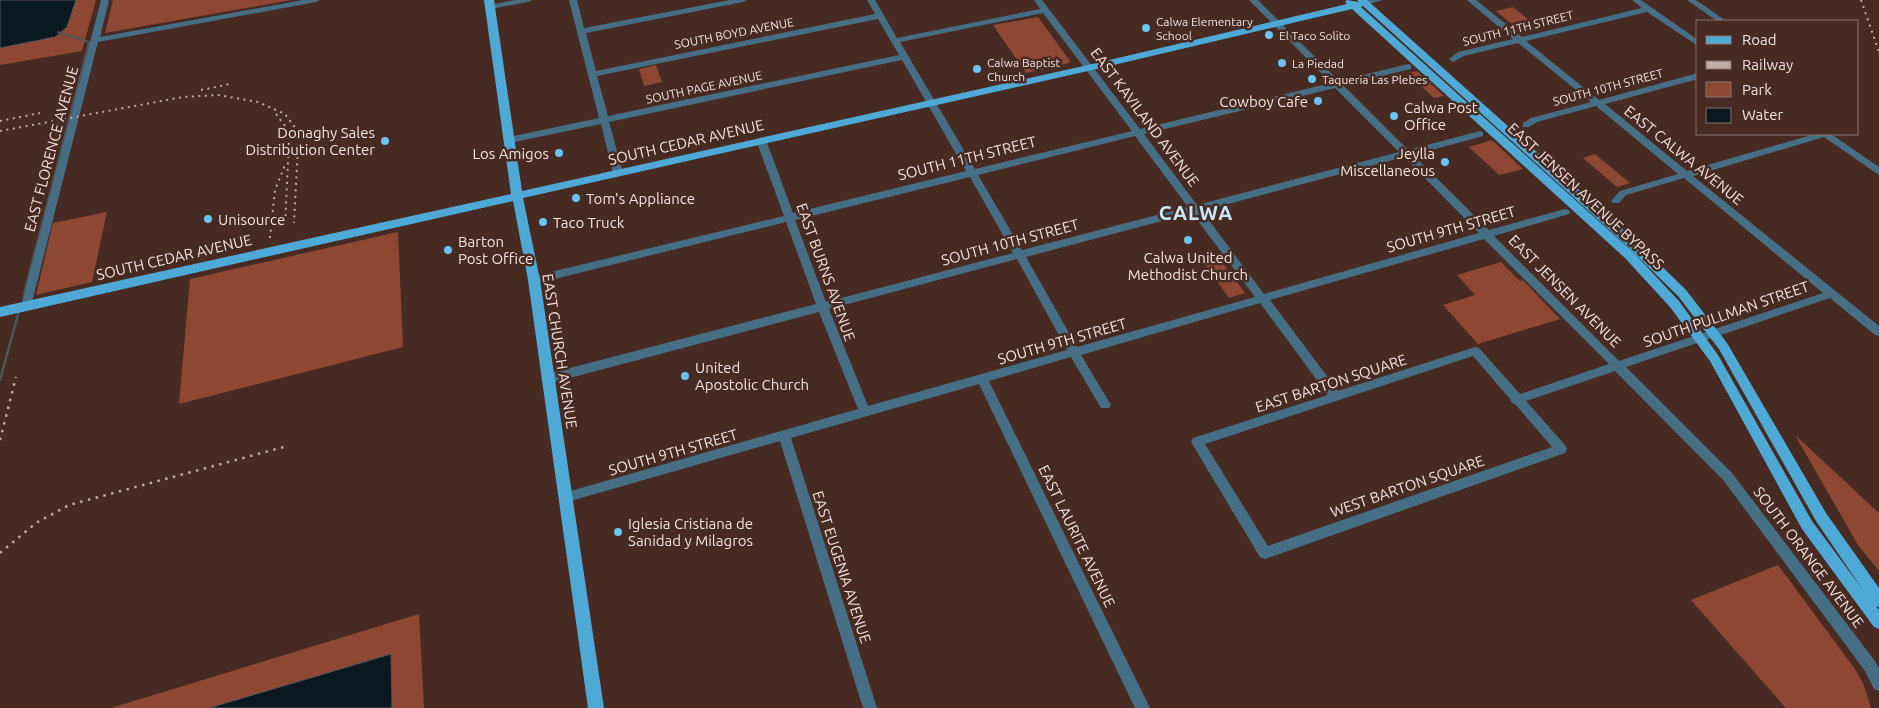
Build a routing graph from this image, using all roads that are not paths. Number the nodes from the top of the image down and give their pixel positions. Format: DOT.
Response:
graph roads {
  1 [pos="105,0"];
  2 [pos="316,0"];
  3 [pos="528,0"];
  4 [pos="573,0"];
  5 [pos="743,0"];
  6 [pos="871,0"];
  7 [pos="1038,0"];
  8 [pos="1253,0"];
  9 [pos="1378,0"];
  10 [pos="1471,0"];
  11 [pos="1636,0"];
  12 [pos="1691,0"];
  13 [pos="1357,2"];
  14 [pos="490,3"];
  15 [pos="1648,9"];
  16 [pos="1045,10"];
  17 [pos="880,16"];
  18 [pos="1721,20"];
  19 [pos="1276,23"];
  20 [pos="582,31"];
  21 [pos="95,40"];
  22 [pos="1520,40"];
  23 [pos="894,41"];
  24 [pos="1696,43"];
  25 [pos="904,57"];
  26 [pos="1453,60"];
  27 [pos="1408,67"];
  28 [pos="1088,68"];
  29 [pos="592,74"];
  30 [pos="1696,77"];
  31 [pos="1338,85"];
  32 [pos="931,103"];
  33 [pos="1598,103"];
  34 [pos="604,121"];
  35 [pos="1526,125"];
  36 [pos="1138,133"];
  37 [pos="1480,134"];
  38 [pos="1822,135"];
  39 [pos="1826,135"];
  40 [pos="510,140"];
  41 [pos="761,140"];
  42 [pos="1406,154"];
  43 [pos="972,172"];
  44 [pos="1879,172"];
  45 [pos="618,173"];
  46 [pos="1686,175"];
  47 [pos="517,195"];
  48 [pos="1616,201"];
  49 [pos="1196,210"];
  50 [pos="1565,212"];
  51 [pos="790,217"];
  52 [pos="1486,235"];
  53 [pos="1020,255"];
  54 [pos="534,280"];
  55 [pos="1832,294"];
  56 [pos="1264,299"];
  57 [pos="26,306"];
  58 [pos="823,308"];
  59 [pos="0,312"];
  60 [pos="1879,332"];
  61 [pos="1708,336"];
  62 [pos="1074,354"];
  63 [pos="1618,366"];
  64 [pos="547,379"];
  65 [pos="982,379"];
  66 [pos="1336,397"];
  67 [pos="1516,400"];
  68 [pos="1105,405"];
  69 [pos="865,413"];
  70 [pos="784,436"];
  71 [pos="1728,476"];
  72 [pos="567,497"];
  73 [pos="1265,553"];
  74 [pos="1879,600"];
  75 [pos="1879,622"];
  76 [pos="1879,684"];
  77 [pos="596,708"];
  78 [pos="870,708"];
  79 [pos="1143,708"];
  1 -- 21 [label="street, EAST FLORENCE AVENUE"];
  2 -- 21 [label="street"];
  3 -- 14 [label="street"];
  4 -- 20 [label="street"];
  5 -- 20 [label="street"];
  6 -- 17 [label="street"];
  7 -- 16 [label="street, EAST KAVILAND AVENUE"];
  8 -- 19 [label="street, EAST JENSEN AVENUE"];
  9 -- 13 [label="street, SOUTH CEDAR AVENUE"];
  10 -- 22 [label="street, EAST CALWA AVENUE"];
  11 -- 15 [label="street"];
  12 -- 18 [label="street"];
  13 -- 19 [label="main road, SOUTH CEDAR AVENUE"];
  13 -- 61 [label="main road, EAST JENSEN AVENUE BYPASS"];
  14 -- 40 [label="main road, EAST CHURCH AVENUE"];
  15 -- 22 [label="street, SOUTH 11TH STREET"];
  15 -- 24 [label="street"];
  16 -- 23 [label="street"];
  16 -- 28 [label="street, EAST KAVILAND AVENUE"];
  17 -- 23 [label="street"];
  17 -- 29 [label="street, SOUTH BOYD AVENUE"];
  19 -- 28 [label="main road, SOUTH CEDAR AVENUE"];
  19 -- 31 [label="street, EAST JENSEN AVENUE"];
  20 -- 29 [label="street"];
  21 -- 57 [label="street, EAST FLORENCE AVENUE"];
  22 -- 26 [label="street, SOUTH 11TH STREET"];
  22 -- 33 [label="street, EAST CALWA AVENUE"];
  23 -- 25 [label="street"];
  25 -- 32 [label="street"];
  25 -- 34 [label="street, SOUTH PAGE AVENUE"];
  27 -- 31 [label="street, SOUTH 11TH STREET"];
  28 -- 32 [label="main road, SOUTH CEDAR AVENUE"];
  28 -- 36 [label="street, EAST KAVILAND AVENUE"];
  29 -- 34 [label="street"];
  30 -- 33 [label="street, SOUTH 10TH STREET"];
  31 -- 36 [label="street, SOUTH 11TH STREET"];
  31 -- 42 [label="street, EAST JENSEN AVENUE"];
  32 -- 41 [label="main road, SOUTH CEDAR AVENUE"];
  32 -- 43 [label="street"];
  33 -- 35 [label="street, SOUTH 10TH STREET"];
  33 -- 46 [label="street, EAST CALWA AVENUE"];
  34 -- 40 [label="street, SOUTH PAGE AVENUE"];
  34 -- 45 [label="street"];
  36 -- 43 [label="street, SOUTH 11TH STREET"];
  36 -- 49 [label="street, EAST KAVILAND AVENUE"];
  37 -- 42 [label="street, SOUTH 10TH STREET"];
  38 -- 46 [label="street"];
  39 -- 44 [label="street"];
  40 -- 47 [label="main road, EAST CHURCH AVENUE"];
  41 -- 45 [label="main road, SOUTH CEDAR AVENUE"];
  41 -- 51 [label="street, EAST BURNS AVENUE"];
  42 -- 49 [label="street, SOUTH 10TH STREET"];
  42 -- 52 [label="street, EAST JENSEN AVENUE"];
  43 -- 51 [label="street, SOUTH 11TH STREET"];
  43 -- 53 [label="street"];
  45 -- 47 [label="main road, SOUTH CEDAR AVENUE"];
  46 -- 48 [label="street"];
  46 -- 55 [label="street, EAST CALWA AVENUE"];
  47 -- 54 [label="main road, EAST CHURCH AVENUE"];
  47 -- 57 [label="main road, SOUTH CEDAR AVENUE"];
  49 -- 53 [label="street, SOUTH 10TH STREET"];
  49 -- 56 [label="street, EAST KAVILAND AVENUE"];
  50 -- 52 [label="street, SOUTH 9TH STREET"];
  51 -- 54 [label="street, SOUTH 11TH STREET"];
  51 -- 58 [label="street, EAST BURNS AVENUE"];
  52 -- 56 [label="street, SOUTH 9TH STREET"];
  52 -- 63 [label="street, EAST JENSEN AVENUE"];
  53 -- 58 [label="street, SOUTH 10TH STREET"];
  53 -- 62 [label="street"];
  54 -- 64 [label="main road, EAST CHURCH AVENUE"];
  55 -- 60 [label="street, EAST CALWA AVENUE"];
  55 -- 61 [label="street, SOUTH PULLMAN STREET"];
  56 -- 62 [label="street, SOUTH 9TH STREET"];
  56 -- 66 [label="street, EAST KAVILAND AVENUE"];
  57 -- 59 [label="main road, SOUTH CEDAR AVENUE"];
  58 -- 64 [label="street, SOUTH 10TH STREET"];
  58 -- 69 [label="street, EAST BURNS AVENUE"];
  61 -- 63 [label="street, SOUTH PULLMAN STREET"];
  61 -- 74 [label="main road, EAST JENSEN AVENUE BYPASS"];
  61 -- 75 [label="main road, EAST JENSEN AVENUE BYPASS"];
  62 -- 65 [label="street, SOUTH 9TH STREET"];
  62 -- 68 [label="street"];
  63 -- 67 [label="street, SOUTH PULLMAN STREET"];
  63 -- 71 [label="street, EAST JENSEN AVENUE"];
  64 -- 72 [label="main road, EAST CHURCH AVENUE"];
  65 -- 69 [label="street, SOUTH 9TH STREET"];
  65 -- 79 [label="street, EAST LAURITE AVENUE"];
  66 -- 67 [label="street, EAST BARTON SQUARE"];
  66 -- 73 [label="street, EAST BARTON SQUARE"];
  67 -- 73 [label="street, WEST BARTON SQUARE"];
  69 -- 70 [label="street, SOUTH 9TH STREET"];
  70 -- 72 [label="street, SOUTH 9TH STREET"];
  70 -- 78 [label="street, EAST EUGENIA AVENUE"];
  71 -- 76 [label="street, SOUTH ORANGE AVENUE"];
  72 -- 77 [label="main road, EAST CHURCH AVENUE"];
}
